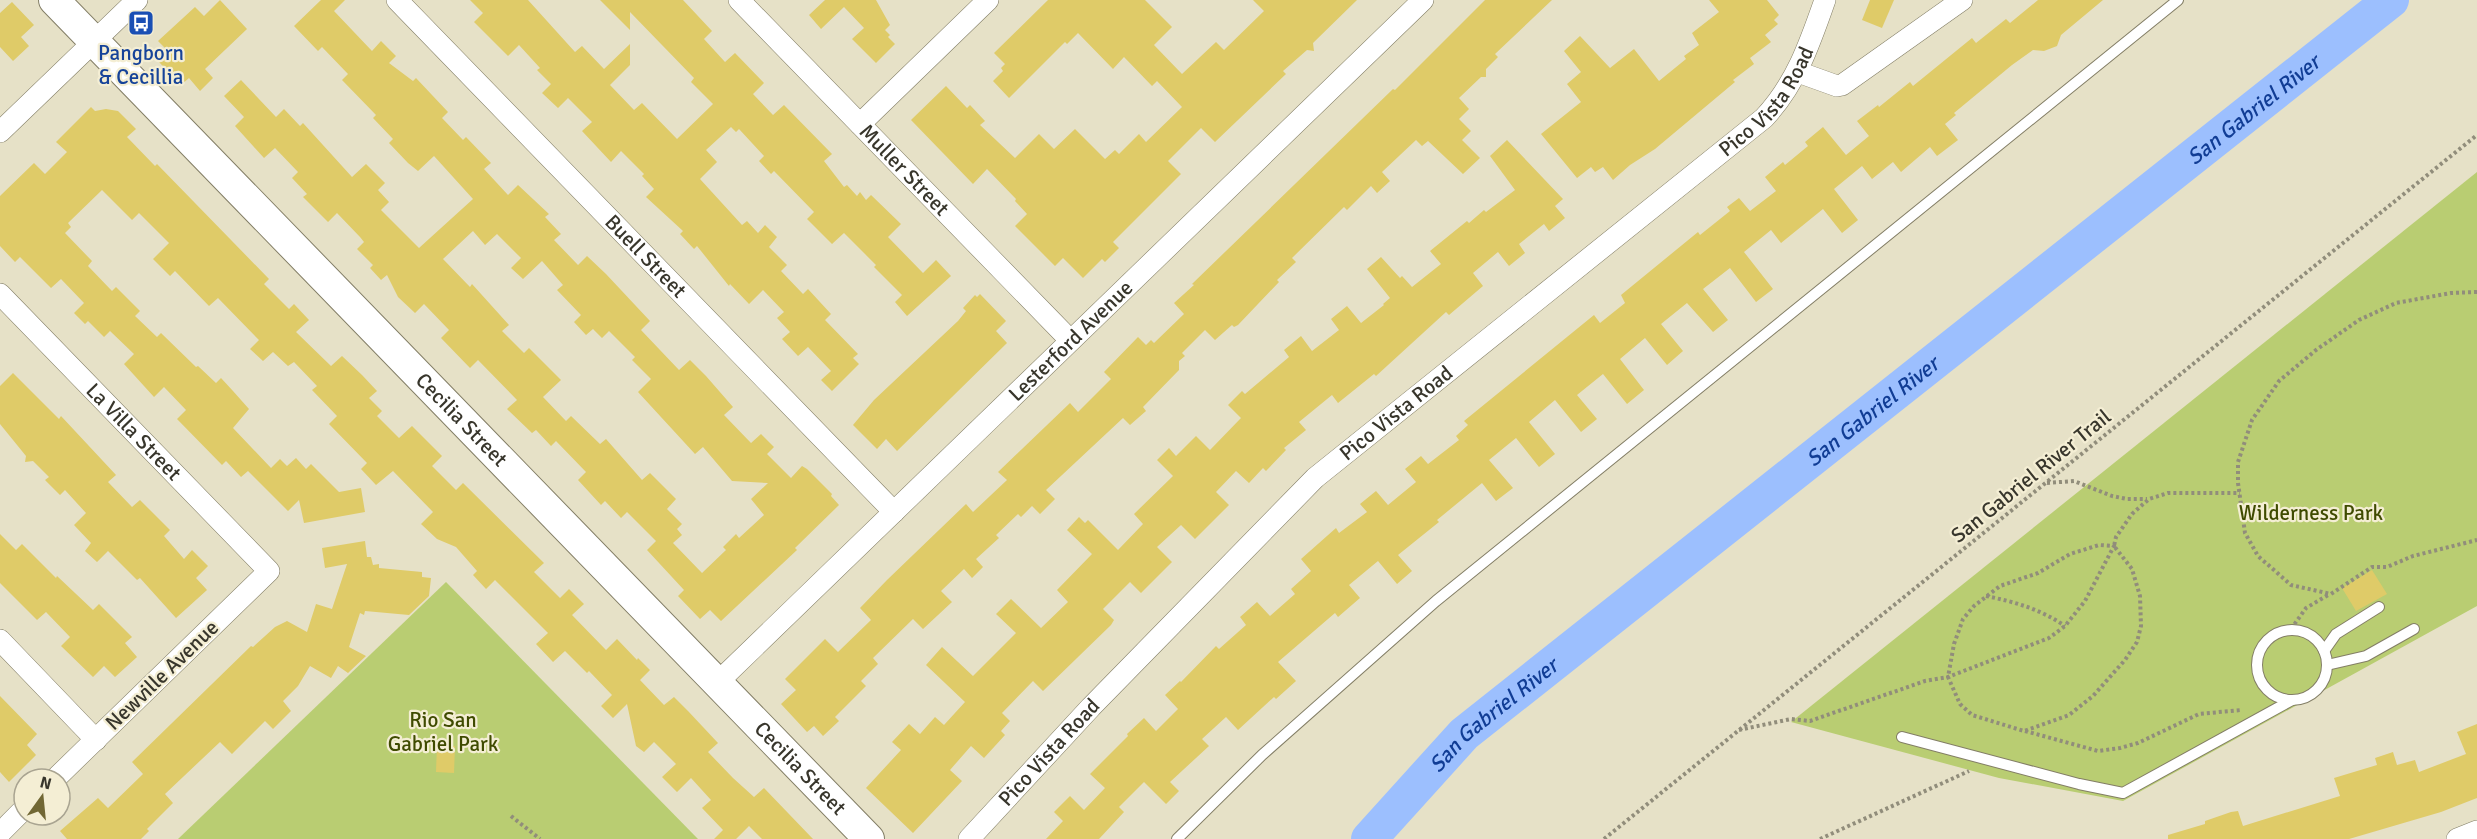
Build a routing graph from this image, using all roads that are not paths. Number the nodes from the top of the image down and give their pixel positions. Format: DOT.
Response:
graph roads {
  1 [pos="54,0"];
  2 [pos="136,0"];
  3 [pos="397,0"];
  4 [pos="739,0"];
  5 [pos="988,0"];
  6 [pos="1423,0"];
  7 [pos="1825,0"];
  8 [pos="1962,0"];
  9 [pos="2178,0"];
  10 [pos="94,41"];
  11 [pos="1798,72"];
  12 [pos="860,124"];
  13 [pos="0,132"];
  14 [pos="0,294"];
  15 [pos="1070,340"];
  16 [pos="894,512"];
  17 [pos="269,571"];
  18 [pos="2379,607"];
  19 [pos="2414,629"];
  20 [pos="0,640"];
  21 [pos="2324,651"];
  22 [pos="2327,665"];
  23 [pos="717,683"];
  24 [pos="2292,700"];
  25 [pos="1902,737"];
  26 [pos="96,740"];
  27 [pos="68,767"];
  28 [pos="12,821"];
  29 [pos="2477,831"];
  30 [pos="0,833"];
  31 [pos="869,839"];
  32 [pos="969,839"];
  33 [pos="1177,839"];
  34 [pos="2457,839"];
  1 -- 10 [label="street, Cecilia Street"];
  2 -- 10 [label="street"];
  3 -- 16 [label="street, Buell Street"];
  4 -- 12 [label="street, Muller Street"];
  5 -- 12 [label="street"];
  6 -- 15 [label="street, Lesterford Avenue"];
  7 -- 11 [label="street, Pico Vista Road"];
  8 -- 11 [label="street"];
  9 -- 33 [label="lane"];
  10 -- 13 [label="street"];
  10 -- 23 [label="street, Cecilia Street"];
  11 -- 32 [label="street, Pico Vista Road"];
  12 -- 15 [label="street, Muller Street"];
  14 -- 17 [label="street, La Villa Street"];
  15 -- 16 [label="street, Lesterford Avenue"];
  16 -- 23 [label="street, Lesterford Avenue"];
  17 -- 26 [label="street, Newville Avenue"];
  18 -- 21 [label="lane"];
  19 -- 22 [label="lane"];
  20 -- 26 [label="street"];
  21 -- 22 [label="lane"];
  21 -- 24 [label="lane"];
  22 -- 24 [label="lane"];
  23 -- 31 [label="street, Cecilia Street"];
  24 -- 25 [label="lane"];
  26 -- 27 [label="street, Newville Avenue"];
  28 -- 30 [label="street"];
  29 -- 34 [label="street"];
}
